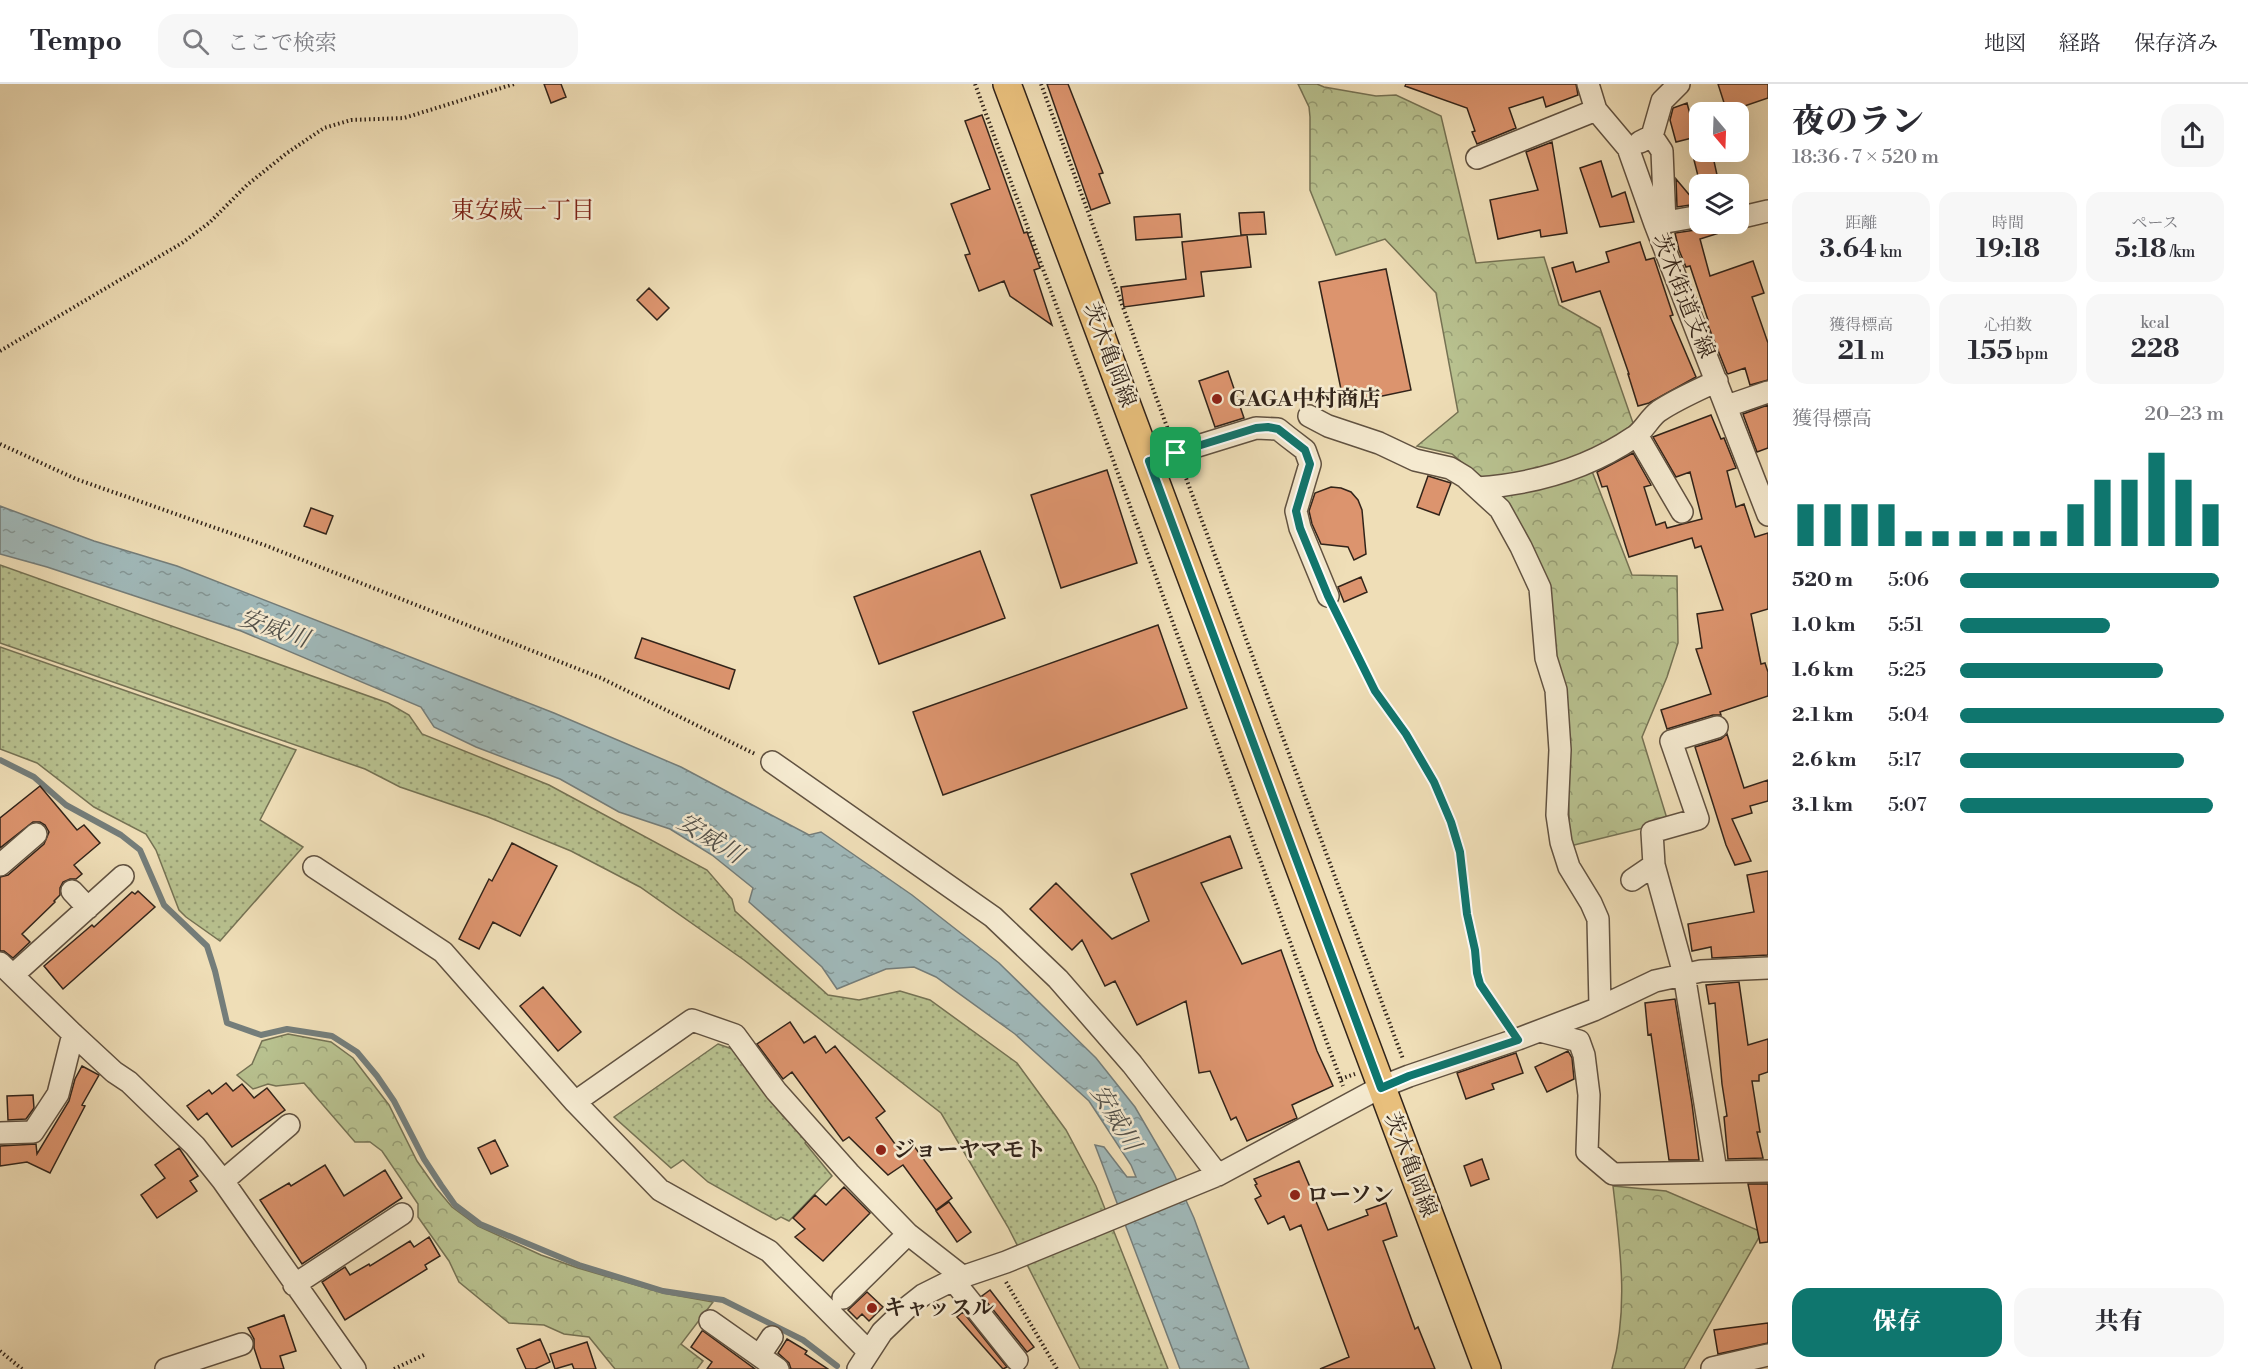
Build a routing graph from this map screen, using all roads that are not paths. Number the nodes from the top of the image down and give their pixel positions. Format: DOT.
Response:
graph roads {
  1 [pos="1007,84"];
  2 [pos="1588,84"];
  3 [pos="1679,84"];
  4 [pos="1596,110"];
  5 [pos="1652,136"];
  6 [pos="1628,148"];
  7 [pos="1477,158"];
  8 [pos="1768,211"];
  9 [pos="1749,215"];
  10 [pos="1689,218"];
  11 [pos="1660,224"];
  12 [pos="1716,381"];
  13 [pos="1768,392"];
  14 [pos="1727,406"];
  15 [pos="1309,416"];
  16 [pos="1637,435"];
  17 [pos="1149,461"];
  18 [pos="1477,488"];
  19 [pos="1682,512"];
  20 [pos="1768,514"];
  21 [pos="1328,596"];
  22 [pos="1718,728"];
  23 [pos="772,762"];
  24 [pos="36,834"];
  25 [pos="0,865"];
  26 [pos="1654,865"];
  27 [pos="314,867"];
  28 [pos="123,876"];
  29 [pos="1632,880"];
  30 [pos="72,891"];
  31 [pos="88,908"];
  32 [pos="1768,968"];
  33 [pos="6,969"];
  34 [pos="1684,974"];
  35 [pos="1600,1006"];
  36 [pos="1540,1031"];
  37 [pos="73,1034"];
  38 [pos="1381,1088"];
  39 [pos="575,1102"];
  40 [pos="289,1125"];
  41 [pos="0,1133"];
  42 [pos="1716,1171"];
  43 [pos="1768,1171"];
  44 [pos="1218,1175"];
  45 [pos="223,1181"];
  46 [pos="402,1214"];
  47 [pos="908,1234"];
  48 [pos="958,1279"];
  49 [pos="294,1285"];
  50 [pos="843,1298"];
  51 [pos="710,1321"];
  52 [pos="772,1337"];
  53 [pos="242,1344"];
  54 [pos="760,1355"];
  55 [pos="1768,1355"];
  56 [pos="863,1360"];
  57 [pos="1017,1360"];
  58 [pos="1712,1368"];
  59 [pos="166,1369"];
  60 [pos="355,1369"];
  61 [pos="778,1369"];
  62 [pos="1487,1369"];
  1 -- 17 [label="main road, 茨木亀岡線"];
  2 -- 4 [label="street, 茨木街道支線"];
  3 -- 5 [label="street"];
  4 -- 6 [label="street, 茨木街道支線"];
  4 -- 7 [label="street"];
  5 -- 6 [label="street"];
  5 -- 11 [label="street"];
  6 -- 11 [label="street, 茨木街道支線"];
  8 -- 9 [label="street"];
  10 -- 11 [label="street"];
  11 -- 12 [label="street, 茨木街道支線"];
  12 -- 14 [label="street, 茨木街道支線"];
  12 -- 16 [label="street"];
  13 -- 14 [label="street"];
  14 -- 20 [label="street, 茨木街道支線"];
  15 -- 18 [label="street"];
  16 -- 18 [label="street"];
  16 -- 19 [label="street"];
  17 -- 21 [label="street"];
  17 -- 38 [label="main road, 茨木亀岡線"];
  18 -- 35 [label="street"];
  22 -- 26 [label="street"];
  23 -- 44 [label="street"];
  24 -- 25 [label="street"];
  26 -- 29 [label="street"];
  26 -- 34 [label="street"];
  27 -- 39 [label="street"];
  28 -- 31 [label="street"];
  30 -- 31 [label="street"];
  31 -- 33 [label="street"];
  32 -- 34 [label="street"];
  33 -- 37 [label="street"];
  34 -- 35 [label="street"];
  34 -- 42 [label="street"];
  35 -- 36 [label="street"];
  36 -- 38 [label="street"];
  36 -- 42 [label="street"];
  37 -- 41 [label="street"];
  37 -- 45 [label="street"];
  38 -- 44 [label="street"];
  38 -- 62 [label="main road, 茨木亀岡線"];
  39 -- 47 [label="street"];
  39 -- 56 [label="street"];
  40 -- 45 [label="street"];
  42 -- 43 [label="street"];
  44 -- 48 [label="street"];
  45 -- 49 [label="street"];
  46 -- 49 [label="street"];
  47 -- 48 [label="street"];
  47 -- 50 [label="street"];
  48 -- 56 [label="street"];
  48 -- 57 [label="street"];
  49 -- 60 [label="street"];
  51 -- 54 [label="street"];
  52 -- 54 [label="street"];
  53 -- 59 [label="street"];
  54 -- 61 [label="street"];
  55 -- 58 [label="street"];
}
